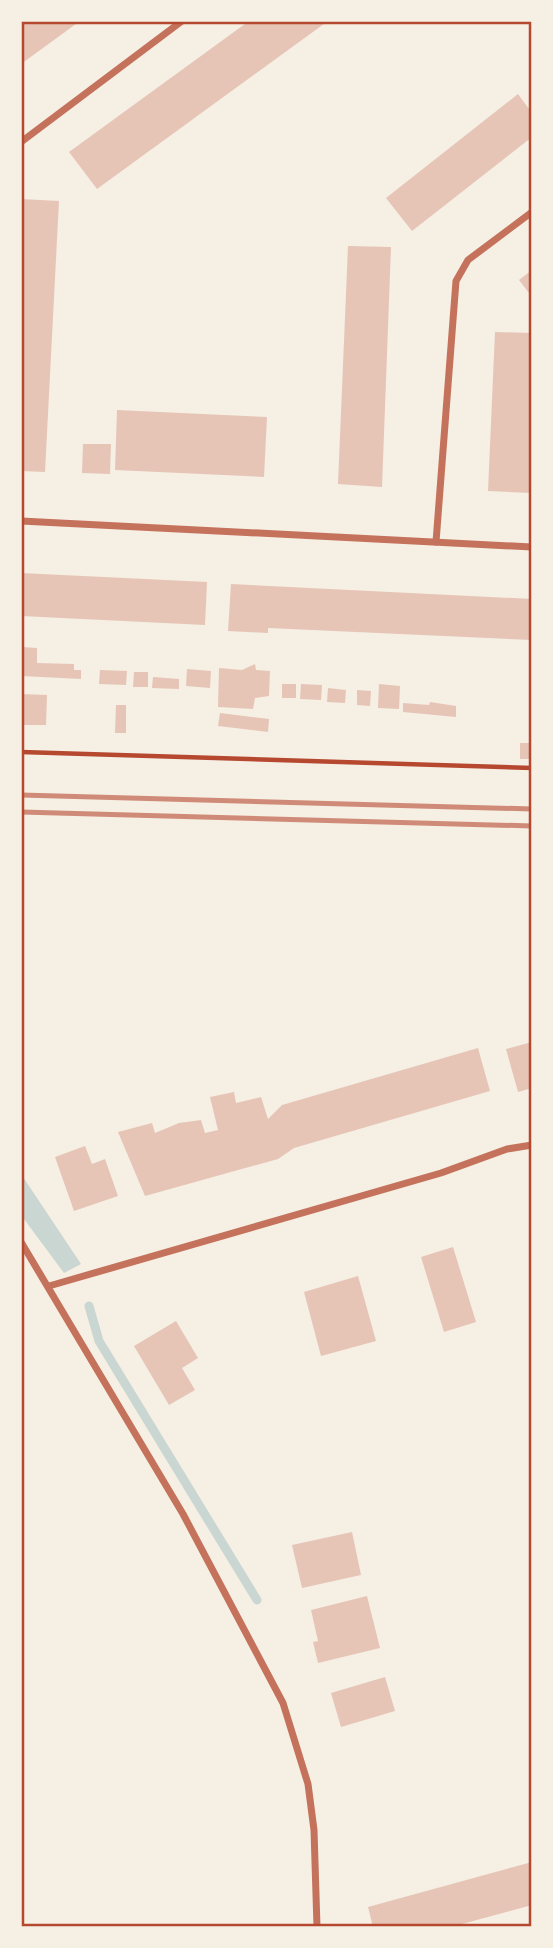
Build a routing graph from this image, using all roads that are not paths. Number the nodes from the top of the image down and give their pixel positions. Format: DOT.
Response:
graph roads {
  1 [pos="182,21"];
  2 [pos="21,142"];
  3 [pos="532,212"];
  4 [pos="21,521"];
  5 [pos="436,542"];
  6 [pos="532,547"];
  7 [pos="532,1145"];
  8 [pos="21,1242"];
  9 [pos="49,1286"];
  10 [pos="317,1927"];
  1 -- 2 [label="street"];
  3 -- 5 [label="street"];
  4 -- 5 [label="street"];
  5 -- 6 [label="street"];
  7 -- 9 [label="street"];
  8 -- 9 [label="street"];
  9 -- 10 [label="street"];
}
